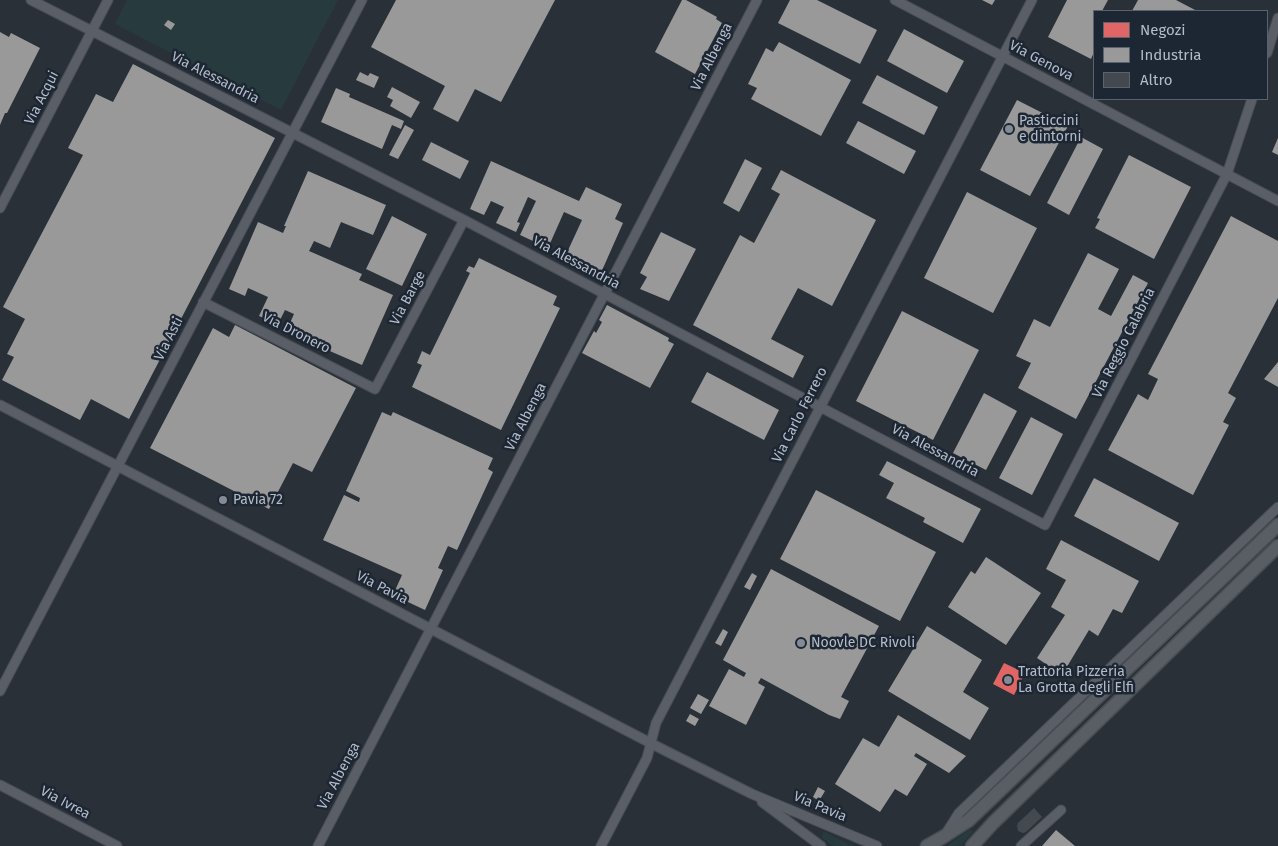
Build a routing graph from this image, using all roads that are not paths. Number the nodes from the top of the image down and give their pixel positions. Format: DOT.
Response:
graph roads {
  1 [pos="31,0"];
  2 [pos="108,0"];
  3 [pos="362,0"];
  4 [pos="757,0"];
  5 [pos="895,0"];
  6 [pos="1032,0"];
  7 [pos="1278,18"];
  8 [pos="92,31"];
  9 [pos="1268,50"];
  10 [pos="1002,56"];
  11 [pos="1252,100"];
  12 [pos="292,132"];
  13 [pos="1227,174"];
  14 [pos="1278,200"];
  15 [pos="0,208"];
  16 [pos="464,220"];
  17 [pos="605,294"];
  18 [pos="203,302"];
  19 [pos="375,389"];
  20 [pos="0,405"];
  21 [pos="820,406"];
  22 [pos="118,467"];
  23 [pos="1278,507"];
  24 [pos="1045,525"];
  25 [pos="1278,525"];
  26 [pos="1278,546"];
  27 [pos="432,629"];
  28 [pos="0,691"];
  29 [pos="651,743"];
  30 [pos="0,785"];
  31 [pos="752,794"];
  32 [pos="1061,810"];
  33 [pos="944,837"];
  34 [pos="116,846"];
  35 [pos="318,846"];
  36 [pos="601,846"];
  37 [pos="822,846"];
  38 [pos="877,846"];
  39 [pos="927,846"];
  40 [pos="972,846"];
  41 [pos="1021,846"];
  1 -- 8 [label="street, Via Alessandria"];
  2 -- 8 [label="street, Via Acqui"];
  3 -- 12 [label="street, Via Asti"];
  4 -- 17 [label="street, Via Albenga"];
  5 -- 10 [label="street, Via Genova"];
  6 -- 10 [label="street, Via Carlo Ferrero"];
  7 -- 9 [label="street"];
  8 -- 12 [label="street, Via Alessandria"];
  8 -- 15 [label="street, Via Acqui"];
  10 -- 13 [label="street, Via Genova"];
  10 -- 21 [label="street, Via Carlo Ferrero"];
  11 -- 13 [label="street, Via Reggio Calabria"];
  12 -- 16 [label="street, Via Alessandria"];
  12 -- 18 [label="street, Via Asti"];
  13 -- 14 [label="street"];
  13 -- 24 [label="street, Via Reggio Calabria"];
  16 -- 17 [label="street, Via Alessandria"];
  16 -- 19 [label="street, Via Barge"];
  17 -- 21 [label="street, Via Alessandria"];
  17 -- 27 [label="street, Via Albenga"];
  18 -- 19 [label="street, Via Dronero"];
  18 -- 22 [label="street, Via Asti"];
  20 -- 22 [label="street, Via Pavia"];
  21 -- 24 [label="street, Via Alessandria"];
  21 -- 29 [label="street, Via Carlo Ferrero"];
  22 -- 27 [label="street, Via Pavia"];
  22 -- 28 [label="street, Via Asti"];
  23 -- 33 [label="street"];
  25 -- 33 [label="main road"];
  26 -- 40 [label="main road"];
  27 -- 29 [label="street, Via Pavia"];
  27 -- 35 [label="street, Via Albenga"];
  29 -- 31 [label="street, Via Pavia"];
  29 -- 36 [label="street, Via Carlo Ferrero"];
  30 -- 34 [label="street, Via Ivrea"];
  31 -- 37 [label="street, Via Pavia"];
  31 -- 38 [label="street, Via Pavia"];
  32 -- 41 [label="street"];
  33 -- 39 [label="main road"];
}
